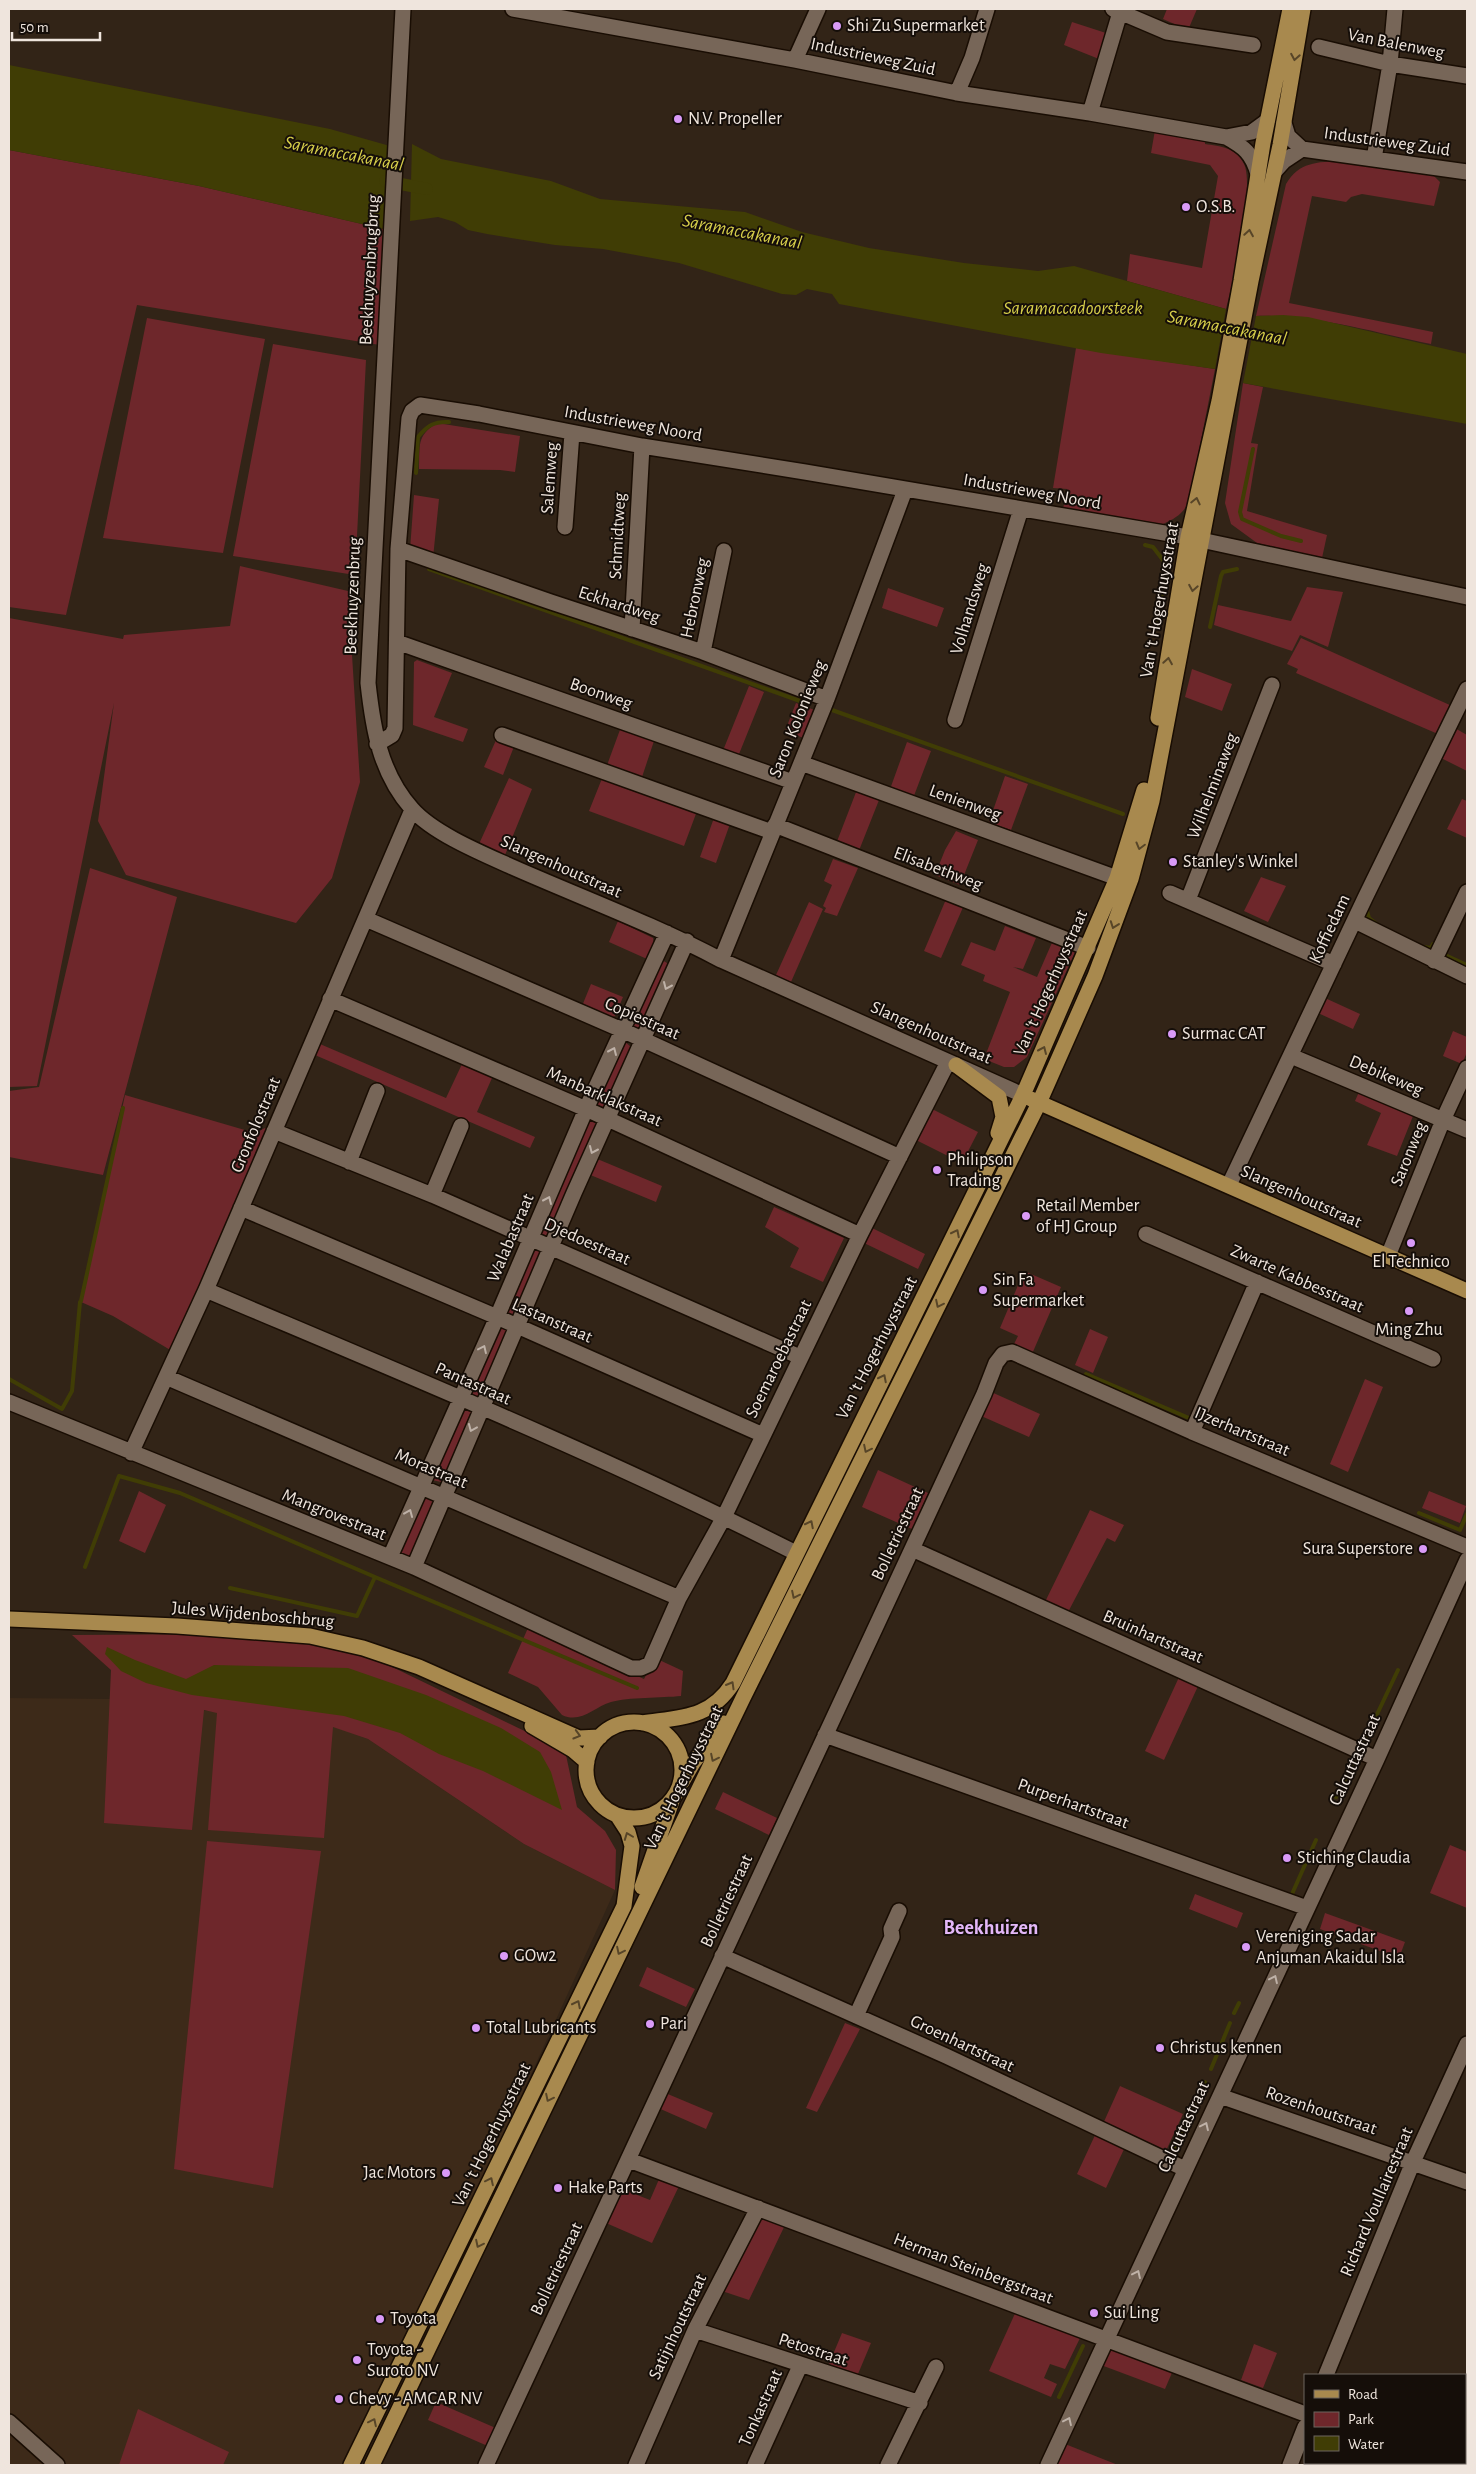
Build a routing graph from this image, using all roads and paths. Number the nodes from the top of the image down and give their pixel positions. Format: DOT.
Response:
graph roads {
  1 [pos="513,9"];
  2 [pos="818,9"];
  3 [pos="987,9"];
  4 [pos="1290,9"];
  5 [pos="1303,9"];
  6 [pos="1395,9"];
  7 [pos="1118,10"];
  8 [pos="559,13"];
  9 [pos="403,14"];
  10 [pos="1253,45"];
  11 [pos="1318,47"];
  12 [pos="795,60"];
  13 [pos="1390,64"];
  14 [pos="1467,76"];
  15 [pos="957,93"];
  16 [pos="1090,113"];
  17 [pos="1267,121"];
  18 [pos="1284,123"];
  19 [pos="1226,137"];
  20 [pos="1302,149"];
  21 [pos="1374,159"];
  22 [pos="1275,171"];
  23 [pos="1467,172"];
  24 [pos="1258,174"];
  25 [pos="1246,281"];
  26 [pos="383,373"];
  27 [pos="572,432"];
  28 [pos="642,446"];
  29 [pos="905,490"];
  30 [pos="1021,509"];
  31 [pos="565,527"];
  32 [pos="1195,539"];
  33 [pos="398,549"];
  34 [pos="724,552"];
  35 [pos="1467,597"];
  36 [pos="632,629"];
  37 [pos="397,642"];
  38 [pos="703,652"];
  39 [pos="1272,686"];
  40 [pos="1467,689"];
  41 [pos="827,699"];
  42 [pos="956,720"];
  43 [pos="502,735"];
  44 [pos="377,744"];
  45 [pos="801,763"];
  46 [pos="793,782"];
  47 [pos="412,810"];
  48 [pos="773,829"];
  49 [pos="1117,878"];
  50 [pos="1467,892"];
  51 [pos="1170,893"];
  52 [pos="1188,900"];
  53 [pos="366,919"];
  54 [pos="1355,921"];
  55 [pos="667,933"];
  56 [pos="686,942"];
  57 [pos="1088,948"];
  58 [pos="721,960"];
  59 [pos="1434,961"];
  60 [pos="1334,964"];
  61 [pos="1467,976"];
  62 [pos="330,999"];
  63 [pos="622,1030"];
  64 [pos="642,1039"];
  65 [pos="1290,1056"];
  66 [pos="952,1064"];
  67 [pos="1467,1068"];
  68 [pos="377,1091"];
  69 [pos="1023,1095"];
  70 [pos="1039,1103"];
  71 [pos="586,1110"];
  72 [pos="607,1119"];
  73 [pos="1443,1120"];
  74 [pos="461,1126"];
  75 [pos="1467,1130"];
  76 [pos="274,1131"];
  77 [pos="900,1157"];
  78 [pos="349,1162"];
  79 [pos="980,1184"];
  80 [pos="1230,1185"];
  81 [pos="432,1194"];
  82 [pos="241,1208"];
  83 [pos="1146,1234"];
  84 [pos="860,1235"];
  85 [pos="531,1237"];
  86 [pos="552,1246"];
  87 [pos="1388,1256"];
  88 [pos="1258,1282"];
  89 [pos="206,1290"];
  90 [pos="1467,1291"];
  91 [pos="498,1317"];
  92 [pos="517,1326"];
  93 [pos="1003,1354"];
  94 [pos="800,1357"];
  95 [pos="1433,1359"];
  96 [pos="166,1377"];
  97 [pos="460,1397"];
  98 [pos="9,1402"];
  99 [pos="481,1408"];
  100 [pos="1192,1432"];
  101 [pos="763,1435"];
  102 [pos="132,1453"];
  103 [pos="421,1485"];
  104 [pos="444,1495"];
  105 [pos="724,1516"];
  106 [pos="1467,1547"];
  107 [pos="912,1549"];
  108 [pos="796,1553"];
  109 [pos="390,1557"];
  110 [pos="1467,1560"];
  111 [pos="414,1567"];
  112 [pos="1461,1590"];
  113 [pos="679,1598"];
  114 [pos="9,1619"];
  115 [pos="641,1668"];
  116 [pos="483,1697"];
  117 [pos="743,1698"];
  118 [pos="642,1723"];
  119 [pos="825,1735"];
  120 [pos="600,1736"];
  121 [pos="1377,1759"];
  122 [pos="587,1762"];
  123 [pos="675,1796"];
  124 [pos="616,1815"];
  125 [pos="1307,1908"];
  126 [pos="899,1911"];
  127 [pos="631,1928"];
  128 [pos="722,1956"];
  129 [pos="856,2016"];
  130 [pos="1467,2044"];
  131 [pos="1220,2096"];
  132 [pos="629,2160"];
  133 [pos="1413,2162"];
  134 [pos="1185,2169"];
  135 [pos="1467,2182"];
  136 [pos="758,2208"];
  137 [pos="695,2330"];
  138 [pos="1106,2340"];
  139 [pos="800,2366"];
  140 [pos="936,2367"];
  141 [pos="1326,2374"];
  142 [pos="920,2403"];
  143 [pos="1304,2414"];
  144 [pos="9,2422"];
  145 [pos="1304,2430"];
  146 [pos="57,2465"];
  147 [pos="351,2465"];
  148 [pos="372,2465"];
  149 [pos="486,2465"];
  150 [pos="636,2465"];
  151 [pos="755,2465"];
  152 [pos="888,2465"];
  153 [pos="1048,2465"];
  154 [pos="1290,2465"];
  1 -- 8 [label="street, Industrieweg Zuid"];
  2 -- 12 [label="street"];
  3 -- 15 [label="street"];
  4 -- 17 [label="main road, Van 't Hogerhuysstraat"];
  5 -- 18 [label="main road, Van 't Hogerhuysstraat, one-way"];
  6 -- 13 [label="street"];
  7 -- 10 [label="street"];
  7 -- 16 [label="street"];
  8 -- 12 [label="street, Industrieweg Zuid"];
  9 -- 26 [label="street, Beekhuyzenbrugbrug"];
  11 -- 13 [label="street, Van Balenweg"];
  12 -- 15 [label="street, Industrieweg Zuid"];
  13 -- 14 [label="street, Van Balenweg"];
  13 -- 21 [label="street"];
  15 -- 16 [label="street, Industrieweg Zuid"];
  16 -- 19 [label="street, Industrieweg Zuid"];
  17 -- 19 [label="street, Industrieweg Zuid"];
  17 -- 24 [label="main road, Van 't Hogerhuysstraat"];
  18 -- 20 [label="street, Industrieweg Zuid"];
  18 -- 22 [label="main road, Van 't Hogerhuysstraat"];
  19 -- 24 [label="street, Industrieweg Zuid"];
  20 -- 21 [label="street, Industrieweg Zuid"];
  20 -- 22 [label="street, Industrieweg Zuid"];
  21 -- 23 [label="street, Industrieweg Zuid"];
  22 -- 25 [label="main road, Van 't Hogerhuysstraat"];
  25 -- 24 [label="main road, Van 't Hogerhuysstraat, one-way"];
  25 -- 32 [label="main road, Van 't Hogerhuysstraat"];
  26 -- 44 [label="street, Beekhuyzenbrug"];
  27 -- 28 [label="street, Industrieweg Noord"];
  27 -- 31 [label="street, Salemweg"];
  27 -- 33 [label="street, Industrieweg Noord"];
  28 -- 29 [label="street, Industrieweg Noord"];
  28 -- 36 [label="street, Schmidtweg"];
  29 -- 30 [label="street, Industrieweg Noord"];
  29 -- 41 [label="street, Saron Kolonieweg"];
  30 -- 32 [label="street, Industrieweg Noord"];
  30 -- 42 [label="street, Volhandsweg"];
  32 -- 35 [label="street, Industrieweg Noord"];
  49 -- 32 [label="main road, Van 't Hogerhuysstraat, one-way"];
  32 -- 70 [label="main road, Van 't Hogerhuysstraat, one-way"];
  33 -- 36 [label="street, Eckhardweg"];
  33 -- 37 [label="street, Industrieweg Noord"];
  34 -- 38 [label="street, Hebronweg"];
  36 -- 38 [label="street, Eckhardweg"];
  37 -- 44 [label="street, Industrieweg Noord"];
  37 -- 46 [label="street, Boonweg"];
  38 -- 41 [label="street, Eckhardweg"];
  39 -- 52 [label="street, Wilhelminaweg"];
  40 -- 54 [label="street, Koffiedam"];
  41 -- 45 [label="street, Saron Kolonieweg"];
  43 -- 48 [label="street, Elisabethweg"];
  44 -- 47 [label="street, Beekhuyzenbrug"];
  45 -- 46 [label="street, Saron Kolonieweg"];
  45 -- 49 [label="street, Lenienweg"];
  46 -- 48 [label="street, Saron Kolonieweg"];
  47 -- 53 [label="street, Gronfolostraat"];
  47 -- 55 [label="street, Slangenhoutstraat"];
  48 -- 57 [label="street, Elisabethweg"];
  48 -- 58 [label="street, Saron Kolonieweg"];
  49 -- 57 [label="main road, Van 't Hogerhuysstraat"];
  50 -- 59 [label="street"];
  51 -- 52 [label="street"];
  52 -- 60 [label="street"];
  53 -- 62 [label="street, Gronfolostraat"];
  53 -- 63 [label="street, Copiestraat"];
  54 -- 59 [label="street"];
  54 -- 60 [label="street, Koffiedam"];
  55 -- 56 [label="street, Slangenhoutstraat"];
  55 -- 63 [label="street, Walabastraat"];
  56 -- 58 [label="street, Slangenhoutstraat"];
  56 -- 64 [label="street, one-way"];
  69 -- 57 [label="main road, Van 't Hogerhuysstraat, one-way"];
  58 -- 66 [label="street, Slangenhoutstraat"];
  59 -- 61 [label="street"];
  60 -- 65 [label="street, Koffiedam"];
  62 -- 71 [label="street, Manbarklakstraat"];
  62 -- 76 [label="street, Gronfolostraat"];
  63 -- 64 [label="street, Copiestraat"];
  71 -- 63 [label="street, Walabastraat, one-way"];
  64 -- 72 [label="street"];
  64 -- 77 [label="street, Copiestraat"];
  65 -- 73 [label="street, Debikeweg"];
  65 -- 80 [label="street, Koffiedam"];
  66 -- 69 [label="street, Slangenhoutstraat"];
  66 -- 77 [label="street, Soemaroebastraat"];
  66 -- 79 [label="main road"];
  67 -- 73 [label="street, Saronweg"];
  68 -- 78 [label="street"];
  69 -- 70 [label="main road, Slangenhoutstraat"];
  69 -- 79 [label="main road, Van 't Hogerhuysstraat"];
  70 -- 80 [label="main road, Slangenhoutstraat"];
  70 -- 117 [label="main road, Van 't Hogerhuysstraat, one-way"];
  71 -- 72 [label="street, Manbarklakstraat"];
  85 -- 71 [label="street, Walabastraat, one-way"];
  72 -- 84 [label="street, Manbarklakstraat"];
  72 -- 86 [label="street, one-way"];
  73 -- 75 [label="street, Debikeweg"];
  73 -- 87 [label="street, Saronweg"];
  74 -- 81 [label="street"];
  76 -- 78 [label="street, Djedoestraat"];
  76 -- 82 [label="street, Gronfolostraat"];
  77 -- 84 [label="street, Soemaroebastraat"];
  78 -- 81 [label="street, Djedoestraat"];
  108 -- 79 [label="main road, Van 't Hogerhuysstraat, one-way"];
  80 -- 87 [label="main road, Slangenhoutstraat"];
  81 -- 85 [label="street, Djedoestraat"];
  82 -- 89 [label="street, Gronfolostraat"];
  82 -- 91 [label="street, Lastanstraat"];
  83 -- 88 [label="street, Zwarte Kabbesstraat"];
  84 -- 94 [label="street, Soemaroebastraat"];
  85 -- 86 [label="street, Djedoestraat"];
  85 -- 91 [label="street, Walabastraat"];
  86 -- 92 [label="street"];
  86 -- 94 [label="street, Djedoestraat"];
  87 -- 90 [label="main road, Slangenhoutstraat"];
  88 -- 95 [label="street, Zwarte Kabbesstraat"];
  88 -- 100 [label="street"];
  89 -- 96 [label="street, Gronfolostraat"];
  89 -- 97 [label="street, Pantastraat"];
  91 -- 92 [label="street, Lastanstraat"];
  97 -- 91 [label="street, Walabastraat, one-way"];
  92 -- 99 [label="street"];
  92 -- 101 [label="street, Lastanstraat"];
  93 -- 100 [label="street, IJzerhartstraat"];
  93 -- 107 [label="street, Bolletriestraat"];
  94 -- 101 [label="street, Soemaroebastraat"];
  96 -- 102 [label="street, Gronfolostraat"];
  96 -- 103 [label="street, Morastraat"];
  97 -- 99 [label="street, Pantastraat"];
  97 -- 103 [label="street, Walabastraat"];
  98 -- 102 [label="street, Mangrovestraat"];
  99 -- 104 [label="street, one-way"];
  99 -- 105 [label="street, Pantastraat"];
  100 -- 106 [label="street, IJzerhartstraat"];
  101 -- 105 [label="street, Soemaroebastraat"];
  102 -- 109 [label="street, Mangrovestraat"];
  103 -- 104 [label="street, Morastraat"];
  109 -- 103 [label="street, Walabastraat, one-way"];
  104 -- 111 [label="street"];
  104 -- 113 [label="street, Morastraat"];
  105 -- 108 [label="street, Pantastraat"];
  105 -- 113 [label="street, Soemaroebastraat"];
  107 -- 119 [label="street, Bolletriestraat"];
  107 -- 121 [label="street, Bruinhartstraat"];
  118 -- 108 [label="main road, Van 't Hogerhuysstraat, one-way"];
  109 -- 111 [label="street, Mangrovestraat"];
  110 -- 112 [label="street, Calcuttastraat"];
  111 -- 115 [label="street, Mangrovestraat"];
  112 -- 121 [label="street, Calcuttastraat"];
  113 -- 115 [label="street, Soemaroebastraat"];
  114 -- 116 [label="main road, Jules Wijdenboschbrug"];
  116 -- 120 [label="main road, Jules Wijdenboschbrug, one-way"];
  116 -- 122 [label="main road, Jules Wijdenboschbrug"];
  117 -- 123 [label="main road, Van 't Hogerhuysstraat"];
  117 -- 127 [label="main road, Van 't Hogerhuysstraat, one-way"];
  118 -- 120 [label="main road"];
  118 -- 123 [label="main road"];
  119 -- 125 [label="street, Purperhartstraat"];
  119 -- 128 [label="street, Bolletriestraat"];
  120 -- 122 [label="main road"];
  121 -- 125 [label="street, Calcuttastraat"];
  122 -- 124 [label="main road"];
  123 -- 124 [label="main road"];
  123 -- 127 [label="main road, Van 't Hogerhuysstraat"];
  147 -- 124 [label="main road, Van 't Hogerhuysstraat, one-way"];
  131 -- 125 [label="street, Calcuttastraat, one-way"];
  126 -- 129 [label="street"];
  127 -- 148 [label="main road, Van 't Hogerhuysstraat, one-way"];
  128 -- 129 [label="street, Groenhartstraat"];
  128 -- 132 [label="street, Bolletriestraat"];
  129 -- 134 [label="street, Groenhartstraat"];
  130 -- 133 [label="street, Richard Voullairestraat"];
  131 -- 133 [label="street, Rozenhoutstraat"];
  134 -- 131 [label="street, Calcuttastraat, one-way"];
  132 -- 136 [label="street, Herman Steinbergstraat"];
  132 -- 149 [label="street, Bolletriestraat"];
  133 -- 135 [label="street, Rozenhoutstraat"];
  133 -- 141 [label="street, Richard Voullairestraat"];
  138 -- 134 [label="street, Calcuttastraat, one-way"];
  136 -- 137 [label="street, Satijnhoutstraat"];
  136 -- 138 [label="street, Herman Steinbergstraat"];
  137 -- 139 [label="street, Petostraat"];
  137 -- 150 [label="street, Satijnhoutstraat"];
  138 -- 143 [label="street, Herman Steinbergstraat"];
  153 -- 138 [label="street, Calcuttastraat, one-way"];
  139 -- 142 [label="street, Petostraat"];
  139 -- 151 [label="street, Tonkastraat"];
  140 -- 142 [label="street"];
  142 -- 152 [label="street"];
  144 -- 146 [label="street"];
  145 -- 154 [label="street"];
}
